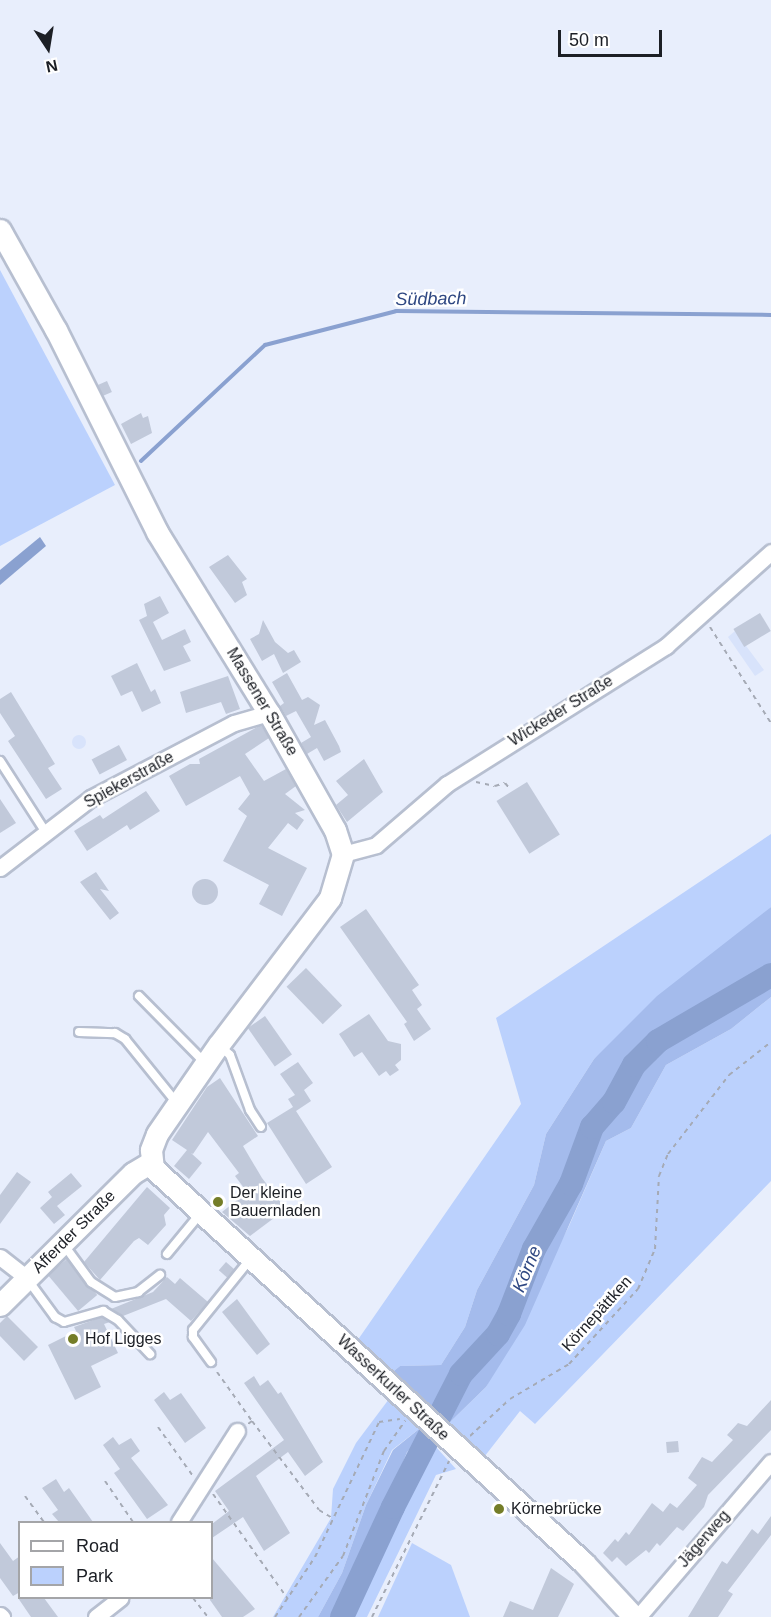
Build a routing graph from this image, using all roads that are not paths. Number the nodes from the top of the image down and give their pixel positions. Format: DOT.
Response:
graph roads {
  1 [pos="0,230"];
  2 [pos="771,552"];
  3 [pos="270,713"];
  4 [pos="0,761"];
  5 [pos="45,831"];
  6 [pos="342,854"];
  7 [pos="0,868"];
  8 [pos="139,996"];
  9 [pos="79,1032"];
  10 [pos="219,1044"];
  11 [pos="206,1064"];
  12 [pos="177,1103"];
  13 [pos="261,1127"];
  14 [pos="151,1162"];
  15 [pos="201,1212"];
  16 [pos="63,1244"];
  17 [pos="167,1254"];
  18 [pos="0,1257"];
  19 [pos="252,1257"];
  20 [pos="160,1275"];
  21 [pos="27,1278"];
  22 [pos="0,1305"];
  23 [pos="150,1354"];
  24 [pos="211,1362"];
  25 [pos="237,1431"];
  26 [pos="771,1462"];
  27 [pos="180,1521"];
  28 [pos="119,1599"];
  29 [pos="96,1617"];
  30 [pos="636,1617"];
  1 -- 3 [label="main road, Massener Straße"];
  2 -- 6 [label="street, Wickeder Straße"];
  3 -- 5 [label="street, Spiekerstraße"];
  3 -- 6 [label="main road, Massener Straße"];
  4 -- 5 [label="lane"];
  5 -- 7 [label="street, Spiekerstraße"];
  6 -- 10 [label="main road"];
  8 -- 11 [label="lane"];
  9 -- 12 [label="lane"];
  10 -- 11 [label="main road"];
  10 -- 13 [label="lane"];
  11 -- 12 [label="main road"];
  12 -- 14 [label="main road"];
  14 -- 15 [label="main road, Wasserkurler Straße"];
  14 -- 16 [label="main road, Afferder Straße"];
  15 -- 17 [label="lane"];
  15 -- 19 [label="main road, Wasserkurler Straße"];
  16 -- 20 [label="lane"];
  16 -- 21 [label="main road, Afferder Straße"];
  18 -- 21 [label="street"];
  19 -- 24 [label="lane"];
  19 -- 30 [label="main road, Wasserkurler Straße"];
  21 -- 22 [label="main road, Afferder Straße"];
  21 -- 23 [label="lane"];
  25 -- 27 [label="street"];
  26 -- 30 [label="street, Jägerweg"];
  28 -- 29 [label="street"];
}
